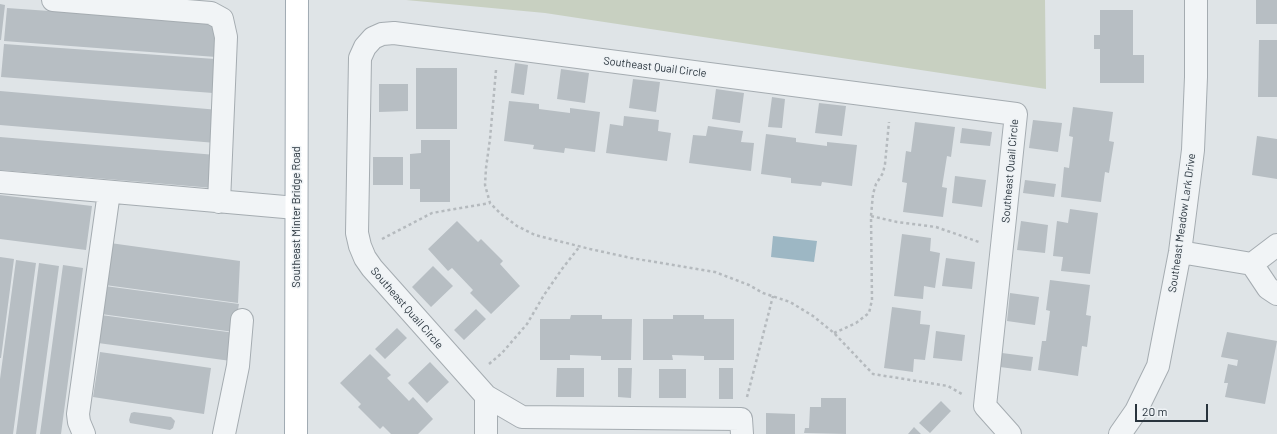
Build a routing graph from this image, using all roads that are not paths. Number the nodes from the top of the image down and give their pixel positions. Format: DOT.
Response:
graph roads {
  1 [pos="53,0"];
  2 [pos="297,0"];
  3 [pos="1196,0"];
  4 [pos="0,182"];
  5 [pos="109,192"];
  6 [pos="219,202"];
  7 [pos="296,208"];
  8 [pos="1277,245"];
  9 [pos="1180,252"];
  10 [pos="1252,264"];
  11 [pos="1277,294"];
  12 [pos="242,320"];
  13 [pos="486,396"];
  14 [pos="741,426"];
  15 [pos="84,434"];
  16 [pos="224,434"];
  17 [pos="296,434"];
  18 [pos="486,434"];
  19 [pos="1010,434"];
  20 [pos="1120,434"];
  1 -- 6 [label="street"];
  2 -- 7 [label="main road, Southeast Minter Bridge Road"];
  3 -- 9 [label="street, Southeast Meadow Lark Drive"];
  4 -- 5 [label="street"];
  5 -- 6 [label="street"];
  5 -- 15 [label="street"];
  6 -- 7 [label="street"];
  7 -- 17 [label="main road, Southeast Minter Bridge Road"];
  8 -- 10 [label="street"];
  9 -- 10 [label="street"];
  9 -- 20 [label="street, Southeast Meadow Lark Drive"];
  10 -- 11 [label="street"];
  12 -- 16 [label="street"];
  13 -- 14 [label="street, Southeast Quail Circle"];
  13 -- 18 [label="street"];
  13 -- 19 [label="street, Southeast Quail Circle"];
}
